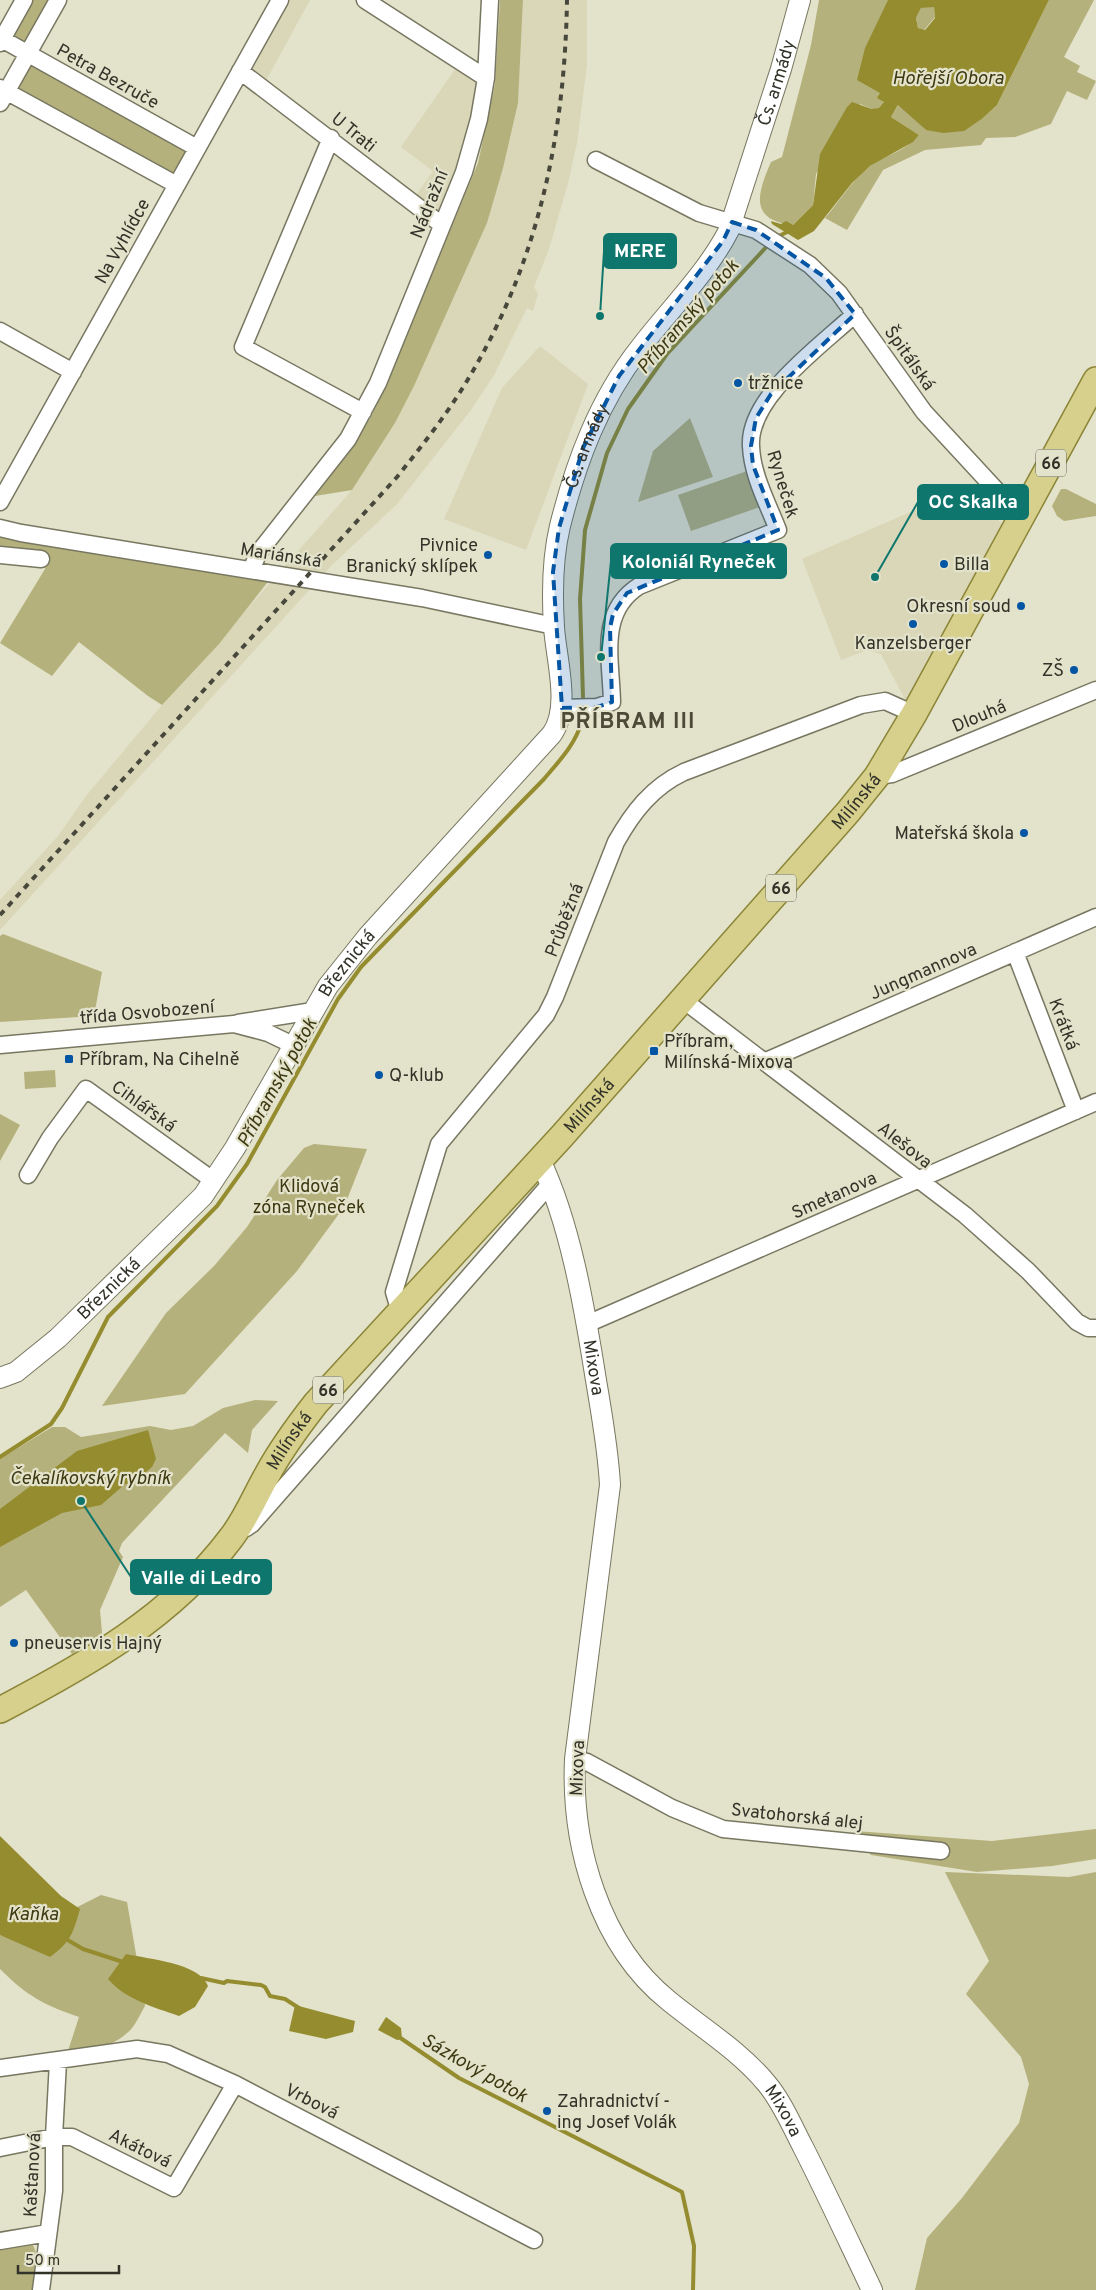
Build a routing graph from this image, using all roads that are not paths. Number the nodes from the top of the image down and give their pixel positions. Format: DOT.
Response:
graph roads {
  1 [pos="24,0"];
  2 [pos="58,0"];
  3 [pos="280,0"];
  4 [pos="365,0"];
  5 [pos="490,0"];
  6 [pos="800,0"];
  7 [pos="1,40"];
  8 [pos="28,54"];
  9 [pos="240,71"];
  10 [pos="486,78"];
  11 [pos="2,94"];
  12 [pos="331,138"];
  13 [pos="197,148"];
  14 [pos="596,160"];
  15 [pos="177,185"];
  16 [pos="732,222"];
  17 [pos="442,225"];
  18 [pos="855,314"];
  19 [pos="0,331"];
  20 [pos="73,372"];
  21 [pos="1096,380"];
  22 [pos="363,412"];
  23 [pos="0,502"];
  24 [pos="1024,513"];
  25 [pos="0,528"];
  26 [pos="0,555"];
  27 [pos="41,559"];
  28 [pos="251,570"];
  29 [pos="554,626"];
  30 [pos="1096,690"];
  31 [pos="562,708"];
  32 [pos="914,714"];
  33 [pos="877,776"];
  34 [pos="1096,917"];
  35 [pos="1015,952"];
  36 [pos="682,999"];
  37 [pos="313,1011"];
  38 [pos="234,1024"];
  39 [pos="0,1045"];
  40 [pos="293,1045"];
  41 [pos="766,1061"];
  42 [pos="1096,1102"];
  43 [pos="1076,1111"];
  44 [pos="540,1160"];
  45 [pos="28,1174"];
  46 [pos="917,1180"];
  47 [pos="214,1181"];
  48 [pos="551,1184"];
  49 [pos="403,1309"];
  50 [pos="587,1324"];
  51 [pos="426,1326"];
  52 [pos="1096,1328"];
  53 [pos="0,1378"];
  54 [pos="232,1537"];
  55 [pos="3,1714"];
  56 [pos="574,1759"];
  57 [pos="941,1851"];
  58 [pos="58,2061"];
  59 [pos="0,2068"];
  60 [pos="235,2084"];
  61 [pos="54,2137"];
  62 [pos="0,2148"];
  63 [pos="48,2233"];
  64 [pos="534,2240"];
  65 [pos="0,2241"];
  66 [pos="41,2290"];
  67 [pos="872,2290"];
  1 -- 7 [label="street"];
  2 -- 8 [label="street"];
  3 -- 9 [label="street, Na Vyhlídce"];
  4 -- 10 [label="street"];
  5 -- 10 [label="street, Nádražní"];
  6 -- 16 [label="street, Čs. armády"];
  7 -- 8 [label="street, Petra Bezruče"];
  8 -- 11 [label="street"];
  8 -- 13 [label="street, Petra Bezruče"];
  9 -- 12 [label="street, U Trati"];
  9 -- 13 [label="street, Na Vyhlídce"];
  10 -- 17 [label="street, Nádražní"];
  11 -- 15 [label="street"];
  12 -- 17 [label="street, U Trati"];
  12 -- 22 [label="street"];
  13 -- 15 [label="street, Na Vyhlídce"];
  14 -- 16 [label="street"];
  15 -- 20 [label="street, Na Vyhlídce"];
  16 -- 18 [label="street, Špitálská"];
  16 -- 29 [label="street, Čs. armády"];
  17 -- 22 [label="street, Nádražní"];
  18 -- 24 [label="street, Špitálská"];
  18 -- 31 [label="street, Ryneček"];
  19 -- 20 [label="street"];
  20 -- 23 [label="street, Na Vyhlídce"];
  21 -- 24 [label="main road, Milínská / 66"];
  22 -- 28 [label="street, Nádražní"];
  24 -- 32 [label="main road, Milínská / 66"];
  25 -- 28 [label="street, Mariánská"];
  26 -- 27 [label="street"];
  28 -- 29 [label="street, Mariánská"];
  29 -- 31 [label="street, Čs. armády"];
  30 -- 33 [label="street, Dlouhá"];
  31 -- 37 [label="street, Březnická"];
  32 -- 33 [label="main road, Milínská / 66"];
  32 -- 49 [label="street, Průběžná"];
  33 -- 36 [label="main road, Milínská / 66"];
  34 -- 35 [label="street, Jungmannova"];
  35 -- 41 [label="street, Jungmannova"];
  35 -- 43 [label="street, Krátká"];
  36 -- 41 [label="street, Alešova"];
  36 -- 44 [label="main road, Milínská / 66"];
  37 -- 38 [label="street"];
  37 -- 40 [label="street, Březnická"];
  38 -- 39 [label="street, třída Osvobození"];
  38 -- 40 [label="street, třída Osvobození"];
  40 -- 47 [label="street, Březnická"];
  41 -- 46 [label="street, Alešova"];
  42 -- 43 [label="street, Smetanova"];
  43 -- 46 [label="street, Smetanova"];
  44 -- 48 [label="street, Mixova"];
  44 -- 49 [label="main road, Milínská / 66"];
  45 -- 47 [label="street, Cihlářská"];
  46 -- 50 [label="street, Smetanova"];
  46 -- 52 [label="street, Alešova"];
  47 -- 53 [label="street, Březnická"];
  48 -- 50 [label="street, Mixova"];
  48 -- 51 [label="street"];
  49 -- 51 [label="street"];
  49 -- 54 [label="main road, Milínská / 66"];
  50 -- 56 [label="street, Mixova"];
  51 -- 54 [label="street"];
  54 -- 55 [label="main road, Milínská / 66"];
  56 -- 57 [label="street, Svatohorská alej"];
  56 -- 67 [label="street, Mixova"];
  58 -- 59 [label="street, Vrbová"];
  58 -- 60 [label="street, Vrbová"];
  58 -- 61 [label="street, Kaštanová"];
  60 -- 61 [label="street, Akátová"];
  60 -- 64 [label="street, Vrbová"];
  61 -- 62 [label="street, Akátová"];
  61 -- 63 [label="street, Kaštanová"];
  63 -- 65 [label="street"];
  63 -- 66 [label="street, Kaštanová"];
}
